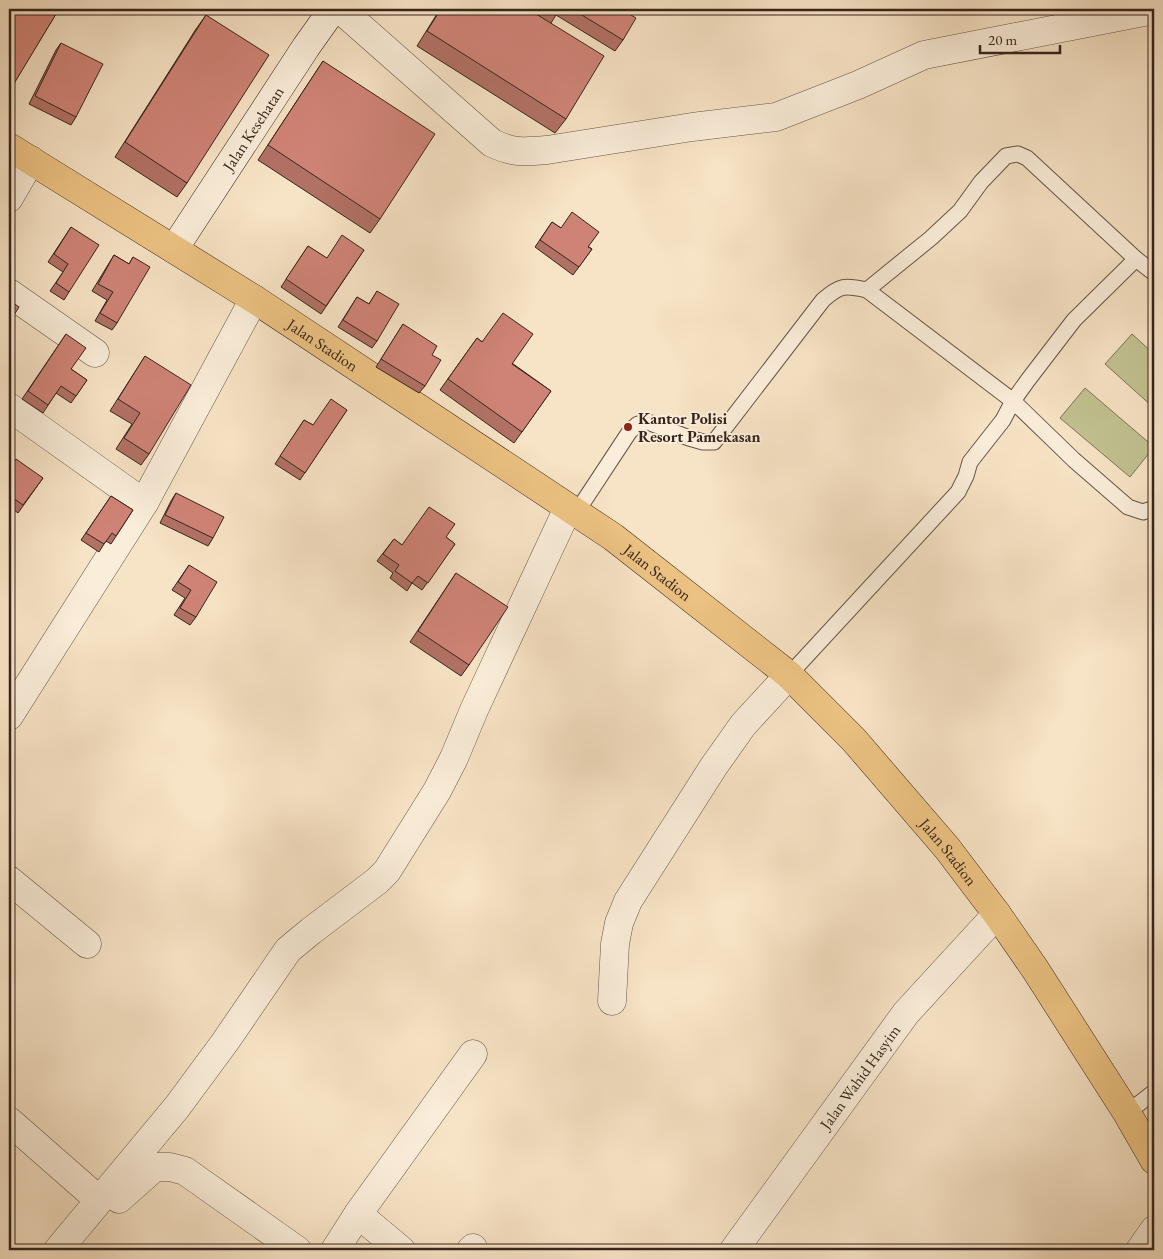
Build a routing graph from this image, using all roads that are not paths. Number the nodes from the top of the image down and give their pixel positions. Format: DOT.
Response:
graph roads {
  1 [pos="1154,10"];
  2 [pos="332,14"];
  3 [pos="20,153"];
  4 [pos="9,198"];
  5 [pos="174,249"];
  6 [pos="1136,259"];
  7 [pos="1154,274"];
  8 [pos="867,290"];
  9 [pos="9,293"];
  10 [pos="254,299"];
  11 [pos="95,353"];
  12 [pos="1013,401"];
  13 [pos="9,407"];
  14 [pos="144,503"];
  15 [pos="1154,508"];
  16 [pos="572,511"];
  17 [pos="789,675"];
  18 [pos="17,684"];
  19 [pos="9,716"];
  20 [pos="9,880"];
  21 [pos="997,914"];
  22 [pos="88,944"];
  23 [pos="612,1001"];
  24 [pos="473,1054"];
  25 [pos="1154,1092"];
  26 [pos="1127,1112"];
  27 [pos="9,1121"];
  28 [pos="1154,1160"];
  29 [pos="99,1200"];
  30 [pos="358,1214"];
  31 [pos="1154,1230"];
  32 [pos="58,1250"];
  33 [pos="78,1250"];
  34 [pos="297,1250"];
  35 [pos="335,1250"];
  36 [pos="401,1250"];
  37 [pos="734,1250"];
  38 [pos="1140,1250"];
  1 -- 2 [label="street"];
  2 -- 5 [label="street, Jalan Kesehatan"];
  3 -- 4 [label="street"];
  3 -- 5 [label="main road, Jalan Stadion"];
  5 -- 10 [label="main road, Jalan Stadion"];
  6 -- 7 [label="lane"];
  6 -- 8 [label="lane"];
  6 -- 12 [label="lane"];
  8 -- 12 [label="lane"];
  8 -- 16 [label="lane"];
  9 -- 11 [label="street"];
  10 -- 14 [label="street"];
  10 -- 16 [label="main road, Jalan Stadion"];
  12 -- 15 [label="lane"];
  12 -- 17 [label="lane"];
  13 -- 14 [label="street"];
  14 -- 18 [label="street"];
  16 -- 17 [label="main road, Jalan Stadion"];
  16 -- 29 [label="street"];
  17 -- 21 [label="main road, Jalan Stadion"];
  17 -- 23 [label="street"];
  18 -- 19 [label="street"];
  20 -- 22 [label="street"];
  21 -- 26 [label="main road, Jalan Stadion"];
  21 -- 37 [label="street, Jalan Wahid Hasyim"];
  24 -- 30 [label="street"];
  25 -- 26 [label="lane"];
  26 -- 28 [label="main road, Jalan Stadion"];
  27 -- 29 [label="street"];
  29 -- 32 [label="street"];
  30 -- 35 [label="street"];
  30 -- 36 [label="street"];
  31 -- 38 [label="street"];
  33 -- 34 [label="street"];
}
